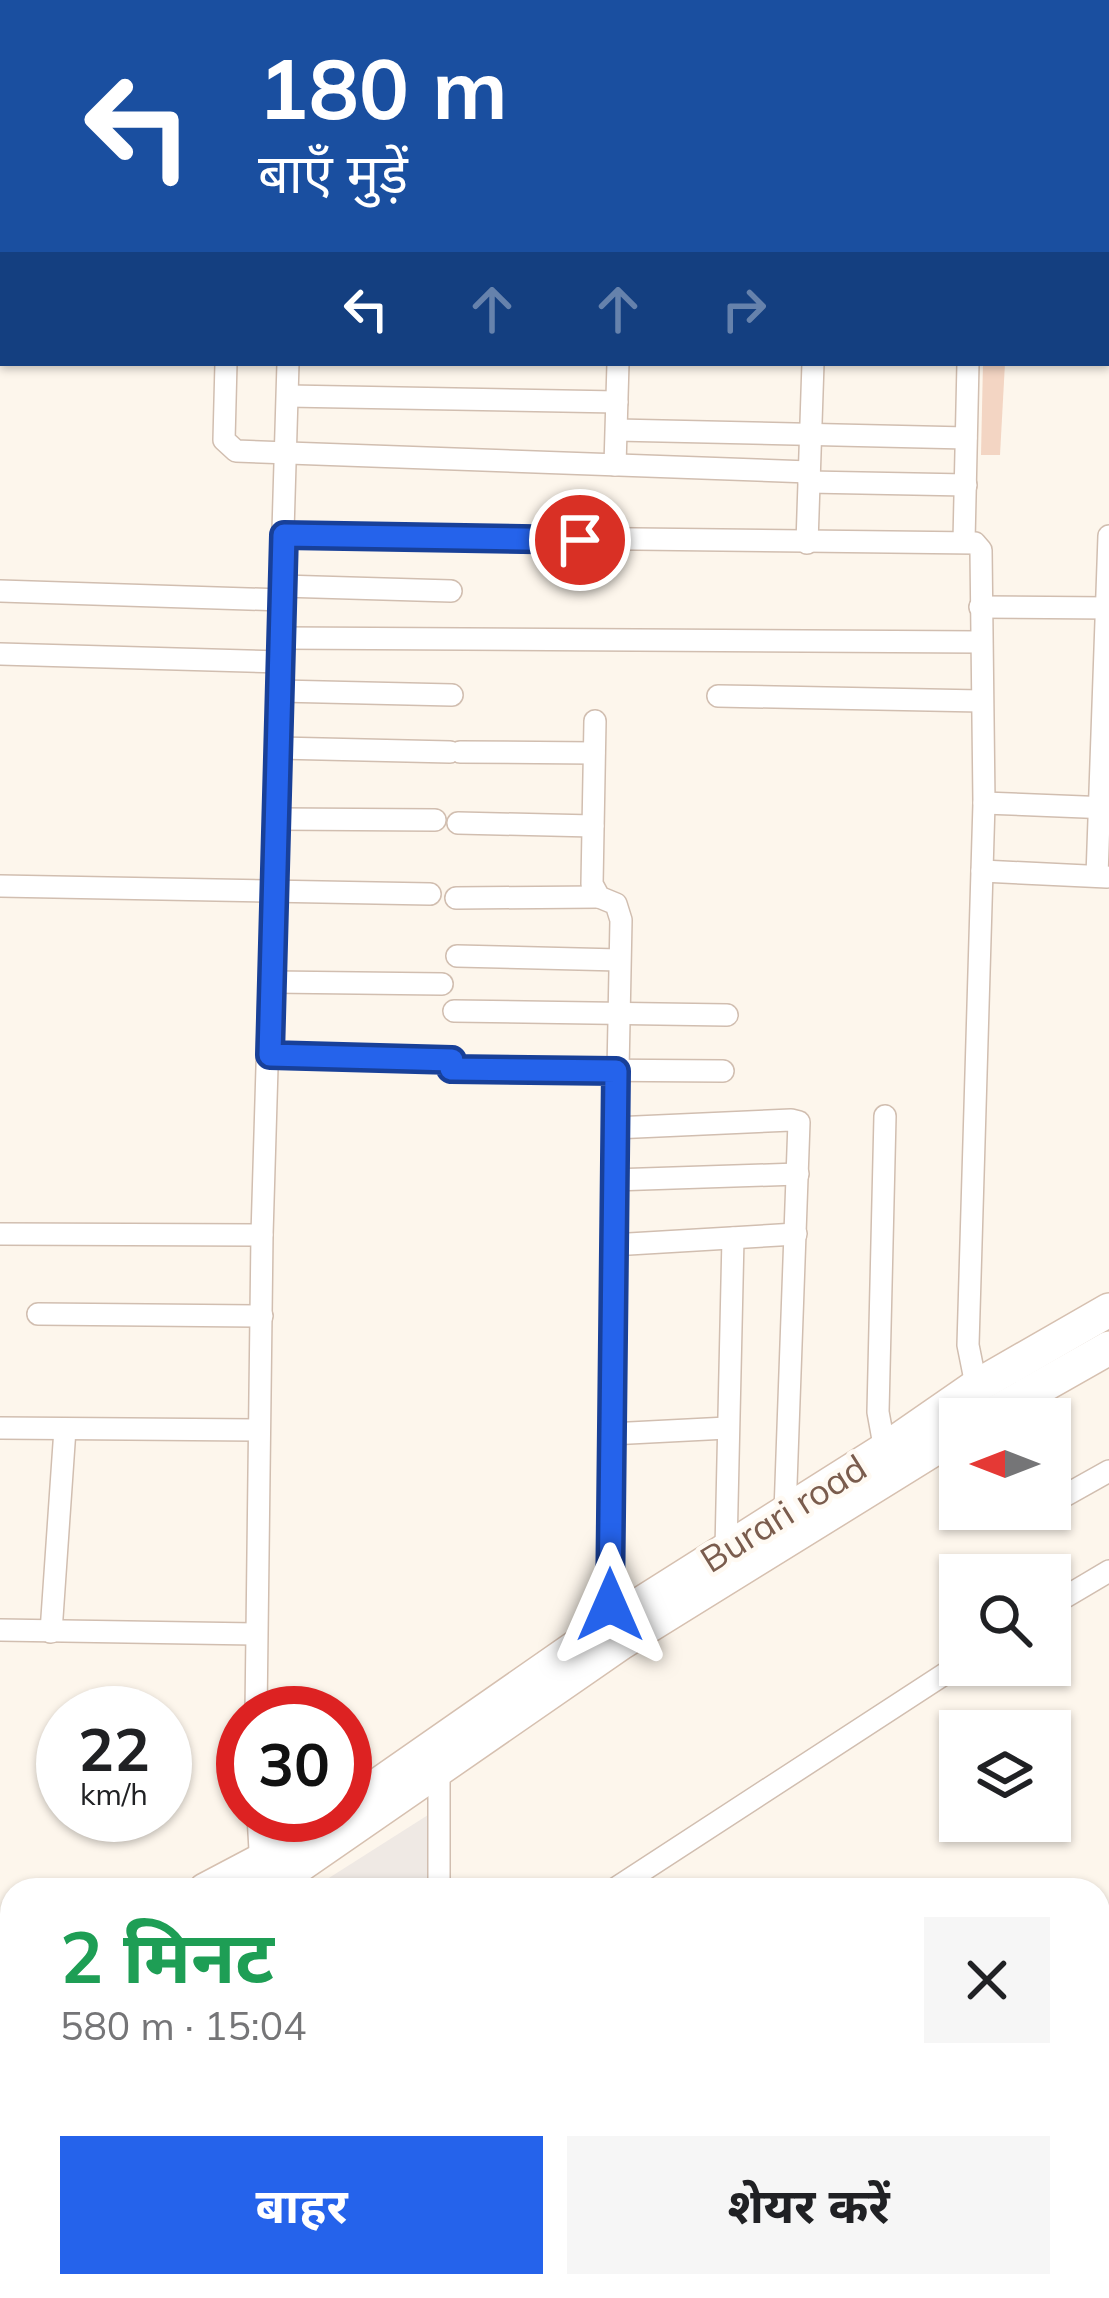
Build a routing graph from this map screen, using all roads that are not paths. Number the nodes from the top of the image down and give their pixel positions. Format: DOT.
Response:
graph roads {
  1 [pos="226,366"];
  2 [pos="289,366"];
  3 [pos="618,366"];
  4 [pos="812,366"];
  5 [pos="968,366"];
  6 [pos="287,396"];
  7 [pos="617,402"];
  8 [pos="617,430"];
  9 [pos="810,434"];
  10 [pos="966,438"];
  11 [pos="286,453"];
  12 [pos="615,465"];
  13 [pos="809,477"];
  14 [pos="966,485"];
  15 [pos="284,535"];
  16 [pos="1109,536"];
  17 [pos="964,541"];
  18 [pos="807,543"];
  19 [pos="0,591"];
  20 [pos="451,591"];
  21 [pos="282,593"];
  22 [pos="980,607"];
  23 [pos="1108,608"];
  24 [pos="281,638"];
  25 [pos="980,642"];
  26 [pos="0,654"];
  27 [pos="281,662"];
  28 [pos="280,691"];
  29 [pos="452,695"];
  30 [pos="718,696"];
  31 [pos="981,701"];
  32 [pos="595,721"];
  33 [pos="279,748"];
  34 [pos="594,753"];
  35 [pos="984,803"];
  36 [pos="1104,808"];
  37 [pos="277,819"];
  38 [pos="435,820"];
  39 [pos="458,823"];
  40 [pos="592,826"];
  41 [pos="982,871"];
  42 [pos="1103,876"];
  43 [pos="0,886"];
  44 [pos="275,889"];
  45 [pos="430,894"];
  46 [pos="599,897"];
  47 [pos="455,898"];
  48 [pos="457,956"];
  49 [pos="619,960"];
  50 [pos="273,982"];
  51 [pos="442,984"];
  52 [pos="454,1011"];
  53 [pos="618,1013"];
  54 [pos="727,1015"];
  55 [pos="270,1055"];
  56 [pos="616,1071"];
  57 [pos="723,1071"];
  58 [pos="885,1116"];
  59 [pos="614,1129"];
  60 [pos="798,1174"];
  61 [pos="614,1180"];
  62 [pos="0,1234"];
  63 [pos="796,1234"];
  64 [pos="262,1235"];
  65 [pos="733,1238"];
  66 [pos="612,1245"];
  67 [pos="1109,1310"];
  68 [pos="38,1314"];
  69 [pos="262,1316"];
  70 [pos="1109,1348"];
  71 [pos="974,1398"];
  72 [pos="996,1398"];
  73 [pos="1008,1398"];
  74 [pos="0,1428"];
  75 [pos="727,1428"];
  76 [pos="65,1429"];
  77 [pos="258,1430"];
  78 [pos="610,1434"];
  79 [pos="939,1434"];
  80 [pos="939,1434"];
  81 [pos="888,1462"];
  82 [pos="1109,1472"];
  83 [pos="1071,1493"];
  84 [pos="784,1512"];
  85 [pos="726,1549"];
  86 [pos="1109,1571"];
  87 [pos="1071,1594"];
  88 [pos="0,1630"];
  89 [pos="50,1632"];
  90 [pos="616,1632"];
  91 [pos="255,1634"];
  92 [pos="939,1678"];
  93 [pos="256,1686"];
  94 [pos="433,1762"];
  95 [pos="372,1794"];
  96 [pos="260,1842"];
  97 [pos="304,1842"];
  98 [pos="262,1878"];
  99 [pos="264,1878"];
  100 [pos="265,1878"];
  101 [pos="438,1878"];
  102 [pos="631,1878"];
  1 -- 11 [label="street"];
  2 -- 6 [label="street"];
  3 -- 7 [label="street"];
  4 -- 9 [label="street"];
  5 -- 10 [label="street"];
  6 -- 7 [label="street"];
  6 -- 11 [label="street"];
  7 -- 8 [label="street"];
  8 -- 9 [label="street"];
  8 -- 12 [label="street"];
  9 -- 10 [label="street"];
  9 -- 13 [label="street"];
  10 -- 14 [label="street"];
  11 -- 12 [label="street"];
  11 -- 15 [label="street"];
  12 -- 13 [label="street"];
  13 -- 14 [label="street"];
  13 -- 18 [label="street"];
  14 -- 17 [label="street"];
  15 -- 18 [label="street"];
  15 -- 21 [label="street"];
  16 -- 23 [label="street"];
  17 -- 18 [label="street"];
  17 -- 22 [label="street"];
  19 -- 21 [label="street"];
  20 -- 21 [label="street"];
  21 -- 24 [label="street"];
  22 -- 23 [label="street"];
  22 -- 25 [label="street"];
  23 -- 36 [label="street"];
  24 -- 25 [label="street"];
  24 -- 27 [label="street"];
  25 -- 31 [label="street"];
  26 -- 27 [label="street"];
  27 -- 28 [label="street"];
  28 -- 29 [label="street"];
  28 -- 33 [label="street"];
  30 -- 31 [label="street"];
  31 -- 35 [label="street"];
  32 -- 34 [label="street"];
  33 -- 34 [label="street"];
  33 -- 37 [label="street"];
  34 -- 40 [label="street"];
  35 -- 36 [label="street"];
  35 -- 41 [label="street"];
  36 -- 42 [label="street"];
  37 -- 38 [label="street"];
  37 -- 44 [label="street"];
  39 -- 40 [label="street"];
  40 -- 46 [label="street"];
  41 -- 42 [label="street"];
  41 -- 71 [label="street"];
  43 -- 44 [label="street"];
  44 -- 45 [label="street"];
  44 -- 50 [label="street"];
  46 -- 47 [label="street"];
  46 -- 49 [label="street"];
  48 -- 49 [label="street"];
  49 -- 53 [label="street"];
  50 -- 51 [label="street"];
  50 -- 55 [label="street"];
  52 -- 53 [label="street"];
  53 -- 54 [label="street"];
  53 -- 56 [label="street"];
  55 -- 56 [label="street"];
  55 -- 64 [label="street"];
  56 -- 57 [label="street"];
  56 -- 59 [label="street"];
  58 -- 81 [label="street"];
  59 -- 60 [label="street"];
  59 -- 61 [label="street"];
  60 -- 61 [label="street"];
  60 -- 63 [label="street"];
  61 -- 66 [label="street"];
  62 -- 64 [label="street"];
  63 -- 65 [label="street"];
  63 -- 84 [label="street"];
  64 -- 69 [label="street"];
  65 -- 66 [label="street"];
  65 -- 75 [label="street"];
  66 -- 78 [label="street"];
  67 -- 72 [label="main road, Burari road"];
  68 -- 69 [label="street"];
  69 -- 77 [label="street"];
  70 -- 73 [label="main road, Burari road"];
  74 -- 76 [label="street"];
  75 -- 78 [label="street"];
  75 -- 85 [label="street"];
  76 -- 77 [label="street"];
  76 -- 89 [label="street"];
  77 -- 91 [label="street"];
  78 -- 90 [label="street"];
  79 -- 81 [label="main road, Burari road"];
  80 -- 81 [label="main road, Burari road"];
  81 -- 84 [label="main road, Burari road"];
  81 -- 90 [label="main road, Burari road"];
  82 -- 83 [label="street"];
  84 -- 85 [label="main road, Burari road"];
  85 -- 90 [label="main road, Burari road"];
  86 -- 87 [label="street"];
  88 -- 89 [label="street"];
  89 -- 91 [label="street"];
  90 -- 94 [label="main road, Burari road"];
  91 -- 93 [label="street"];
  92 -- 102 [label="street"];
  94 -- 95 [label="main road, Burari road"];
  94 -- 100 [label="main road, Burari road"];
  94 -- 101 [label="street"];
  96 -- 98 [label="street"];
  97 -- 99 [label="main road, Burari road"];
}
